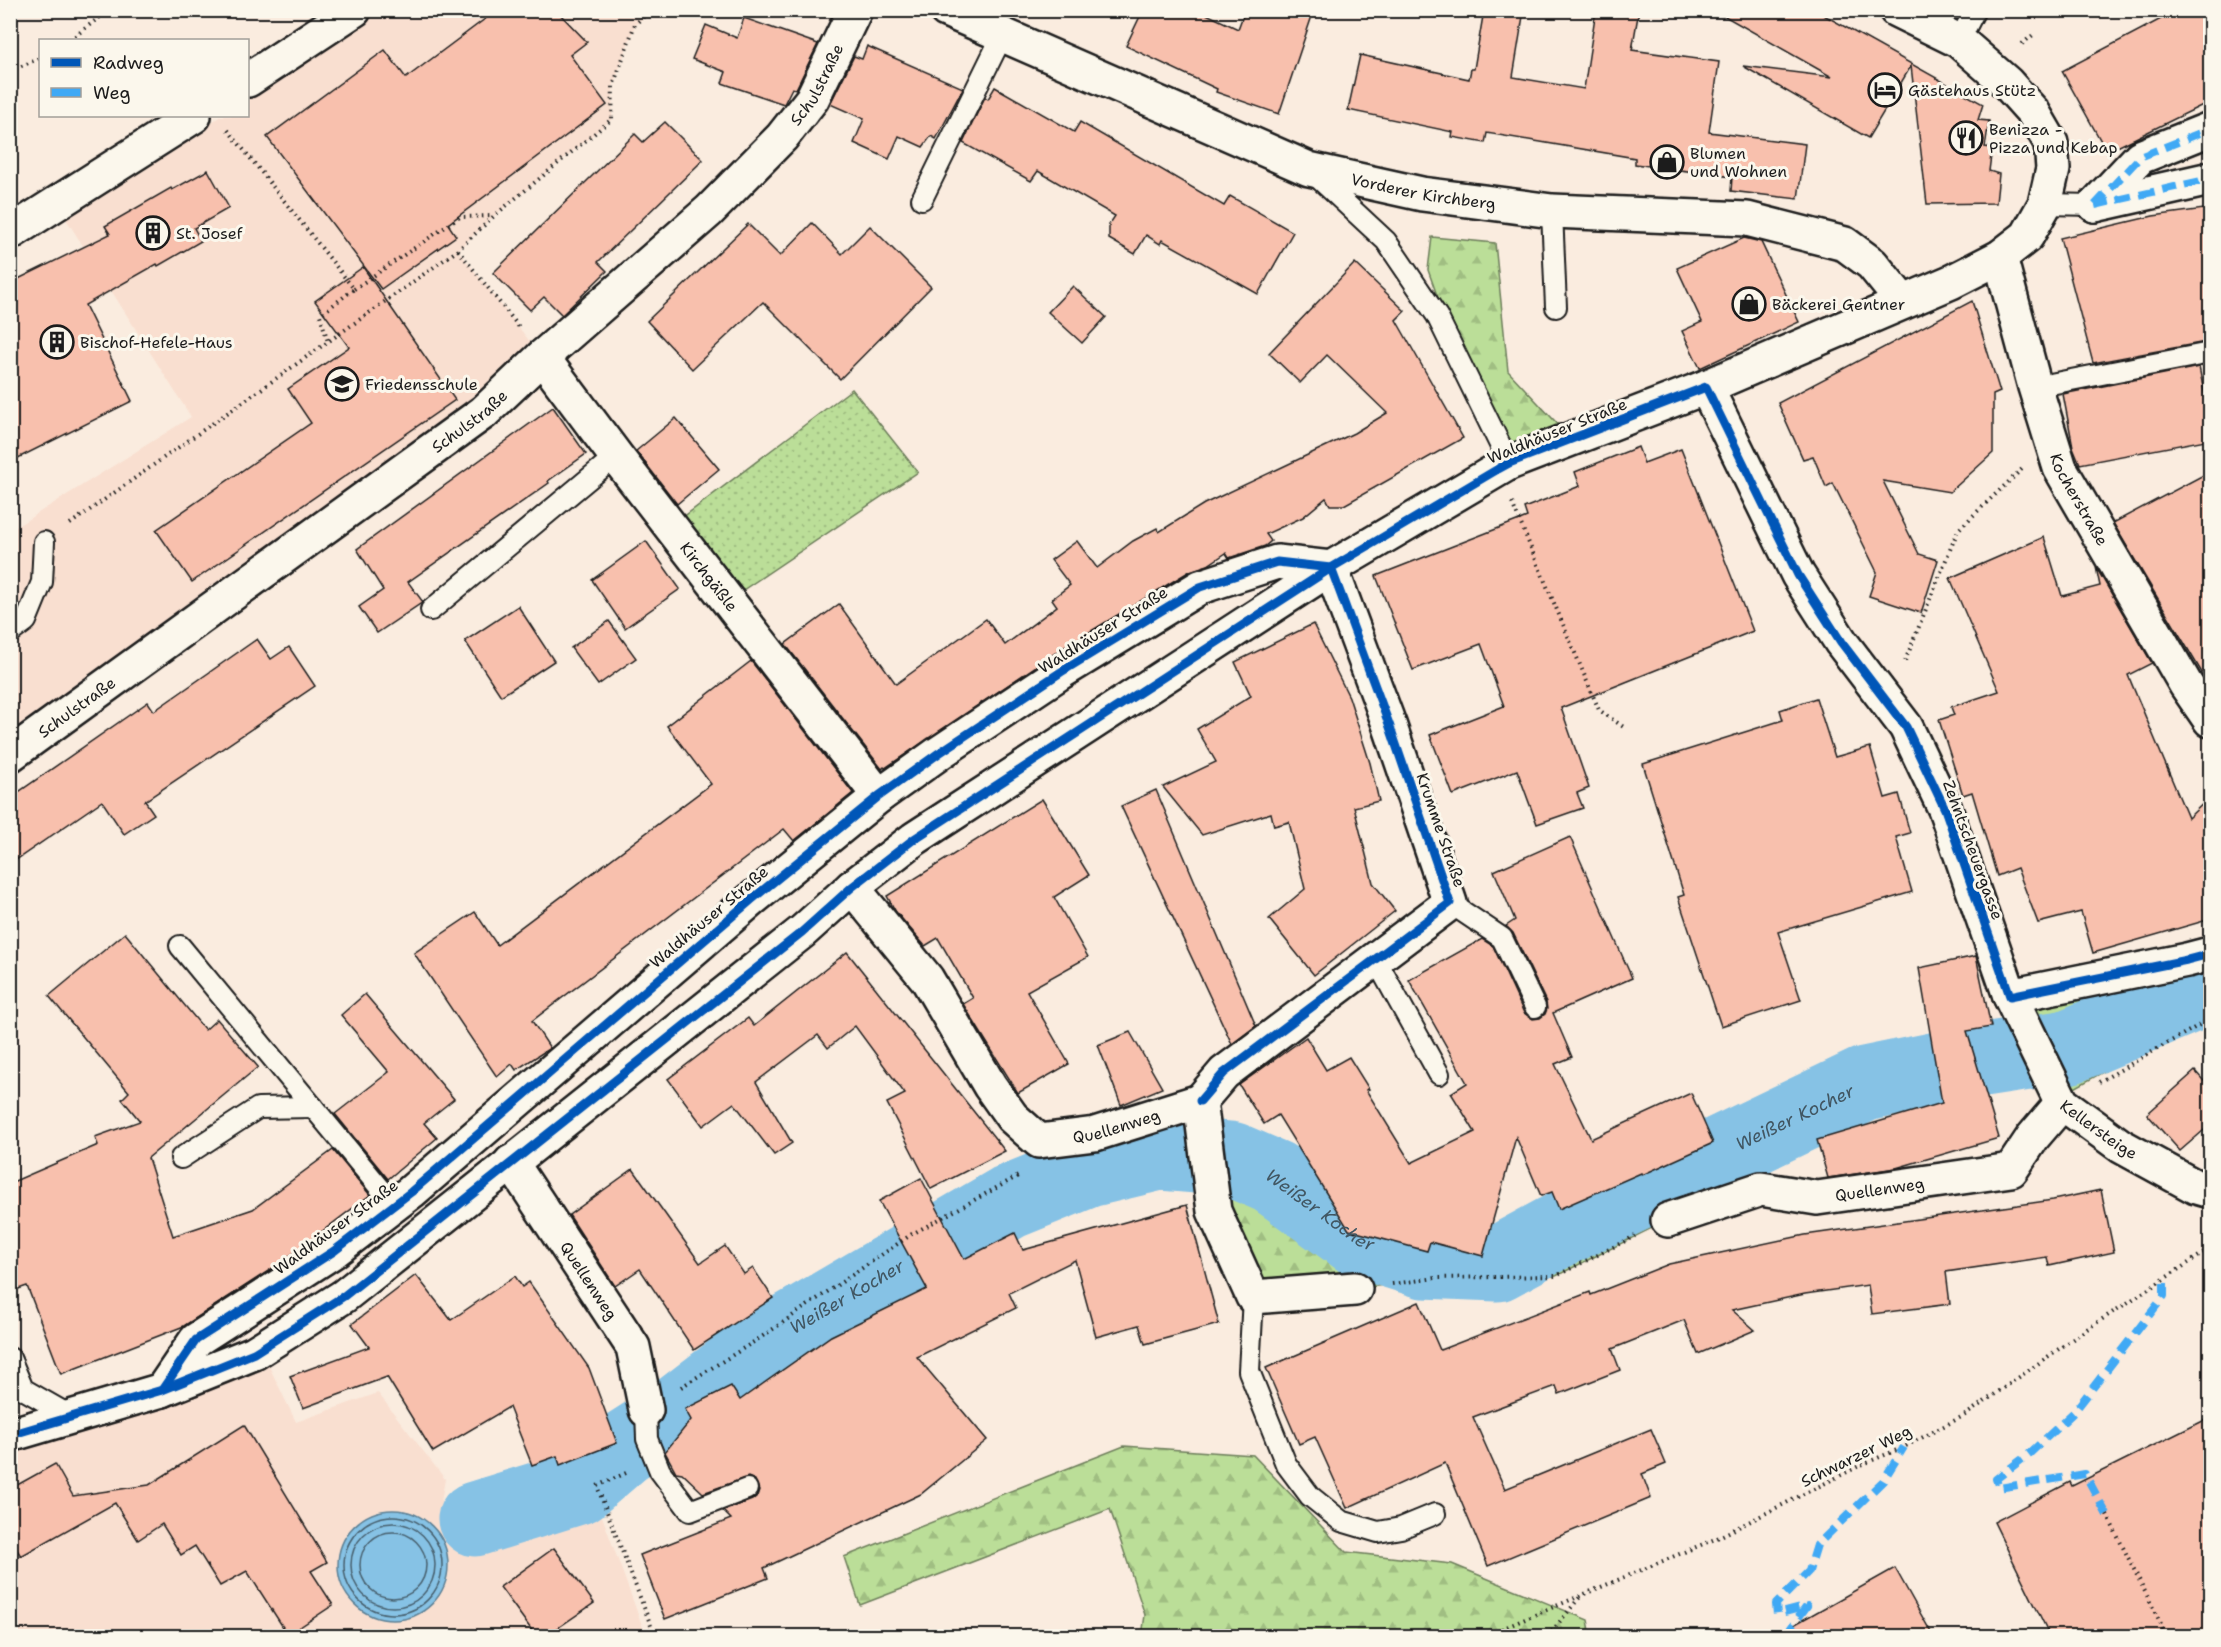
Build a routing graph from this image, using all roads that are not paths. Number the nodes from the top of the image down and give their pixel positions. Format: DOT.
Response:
graph roads {
  1 [pos="354,10"];
  2 [pos="855,10"];
  3 [pos="1896,10"];
  4 [pos="1975,10"];
  5 [pos="948,11"];
  6 [pos="1003,34"];
  7 [pos="1959,41"];
  8 [pos="249,79"];
  9 [pos="209,120"];
  10 [pos="2211,129"];
  11 [pos="1309,169"];
  12 [pos="2211,179"];
  13 [pos="922,199"];
  14 [pos="2045,204"];
  15 [pos="2094,205"];
  16 [pos="1552,211"];
  17 [pos="10,233"];
  18 [pos="2000,257"];
  19 [pos="1902,301"];
  20 [pos="1556,307"];
  21 [pos="2211,355"];
  22 [pos="542,357"];
  23 [pos="1706,387"];
  24 [pos="2035,387"];
  25 [pos="615,456"];
  26 [pos="1504,466"];
  27 [pos="44,542"];
  28 [pos="1331,568"];
  29 [pos="431,610"];
  30 [pos="10,633"];
  31 [pos="2211,720"];
  32 [pos="10,755"];
  33 [pos="879,796"];
  34 [pos="852,887"];
  35 [pos="1450,903"];
  36 [pos="180,946"];
  37 [pos="2211,954"];
  38 [pos="1376,960"];
  39 [pos="2014,1005"];
  40 [pos="1535,1007"];
  41 [pos="1439,1074"];
  42 [pos="2056,1093"];
  43 [pos="1200,1101"];
  44 [pos="314,1107"];
  45 [pos="182,1158"];
  46 [pos="511,1162"];
  47 [pos="2211,1191"];
  48 [pos="394,1204"];
  49 [pos="1668,1220"];
  50 [pos="1355,1289"];
  51 [pos="1253,1297"];
  52 [pos="10,1358"];
  53 [pos="162,1390"];
  54 [pos="72,1417"];
  55 [pos="646,1424"];
  56 [pos="10,1435"];
  57 [pos="747,1489"];
  58 [pos="1435,1514"];
  1 -- 8 [label="street"];
  2 -- 22 [label="street, Schulstraße"];
  3 -- 7 [label="street"];
  4 -- 7 [label="lane"];
  5 -- 6 [label="street, Vorderer Kirchberg"];
  6 -- 11 [label="street, Vorderer Kirchberg"];
  6 -- 13 [label="lane"];
  7 -- 14 [label="street"];
  9 -- 17 [label="street"];
  10 -- 15 [label="street"];
  11 -- 16 [label="street, Vorderer Kirchberg"];
  11 -- 26 [label="lane"];
  12 -- 15 [label="street"];
  14 -- 15 [label="lane"];
  14 -- 18 [label="street, Waldhäuser Straße"];
  16 -- 19 [label="street, Vorderer Kirchberg"];
  16 -- 20 [label="lane"];
  18 -- 19 [label="street, Waldhäuser Straße"];
  18 -- 24 [label="street, Kocherstraße"];
  19 -- 23 [label="street, Waldhäuser Straße"];
  21 -- 24 [label="lane"];
  22 -- 25 [label="street, Kirchgäßle"];
  22 -- 32 [label="street, Schulstraße"];
  23 -- 26 [label="street, Waldhäuser Straße"];
  23 -- 39 [label="street, Zehntscheuergasse"];
  24 -- 31 [label="street, Kocherstraße"];
  25 -- 29 [label="lane"];
  25 -- 33 [label="street, Kirchgäßle"];
  26 -- 28 [label="street, Waldhäuser Straße"];
  27 -- 30 [label="lane"];
  28 -- 33 [label="street, Waldhäuser Straße"];
  28 -- 34 [label="street, Waldhäuser Straße"];
  28 -- 35 [label="street, Krumme Straße"];
  33 -- 48 [label="street, Waldhäuser Straße"];
  34 -- 43 [label="street, Quellenweg"];
  34 -- 46 [label="street, Waldhäuser Straße"];
  35 -- 38 [label="street, Krumme Straße"];
  35 -- 40 [label="lane"];
  36 -- 44 [label="lane"];
  37 -- 39 [label="street"];
  38 -- 41 [label="lane"];
  38 -- 43 [label="street, Krumme Straße"];
  39 -- 42 [label="street, Kellersteige"];
  42 -- 47 [label="street, Kellersteige"];
  42 -- 49 [label="street, Quellenweg"];
  43 -- 51 [label="street"];
  44 -- 45 [label="lane"];
  44 -- 48 [label="lane"];
  46 -- 53 [label="street, Waldhäuser Straße"];
  46 -- 55 [label="street, Quellenweg"];
  48 -- 53 [label="street, Waldhäuser Straße"];
  50 -- 51 [label="street"];
  51 -- 58 [label="lane"];
  52 -- 54 [label="lane"];
  53 -- 54 [label="street, Waldhäuser Straße"];
  54 -- 56 [label="street, Waldhäuser Straße"];
  55 -- 57 [label="lane"];
}
